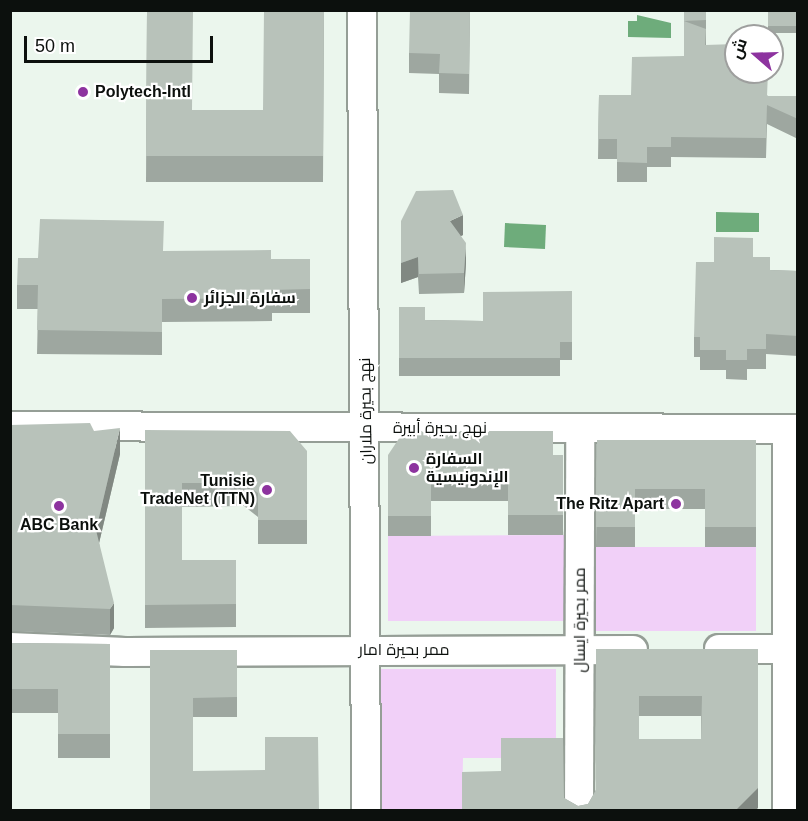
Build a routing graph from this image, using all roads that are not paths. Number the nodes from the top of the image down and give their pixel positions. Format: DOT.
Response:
graph roads {
  1 [pos="362,10"];
  2 [pos="10,426"];
  3 [pos="365,427"];
  4 [pos="580,429"];
  5 [pos="792,429"];
  6 [pos="10,647"];
  7 [pos="693,649"];
  8 [pos="791,649"];
  9 [pos="367,650"];
  10 [pos="580,650"];
  11 [pos="659,650"];
  12 [pos="366,810"];
  13 [pos="579,810"];
  14 [pos="787,810"];
  1 -- 3 [label="street, نهج بحيرة ملاران"];
  2 -- 3 [label="street, نهج بحيرة أبيرة"];
  3 -- 4 [label="street, نهج بحيرة أبيرة"];
  3 -- 9 [label="street, نهج بحيرة ملاران"];
  4 -- 5 [label="street, نهج بحيرة أبيرة"];
  4 -- 10 [label="street, ممر بحيرة ايسال"];
  5 -- 8 [label="street"];
  6 -- 9 [label="street, ممر بحيرة امار"];
  7 -- 8 [label="street"];
  8 -- 14 [label="street"];
  9 -- 10 [label="street, ممر بحيرة امار"];
  9 -- 12 [label="street, نهج بحيرة ملاران"];
  10 -- 11 [label="street, ممر بحيرة امار"];
  10 -- 13 [label="street, ممر بحيرة ايسال"];
}
